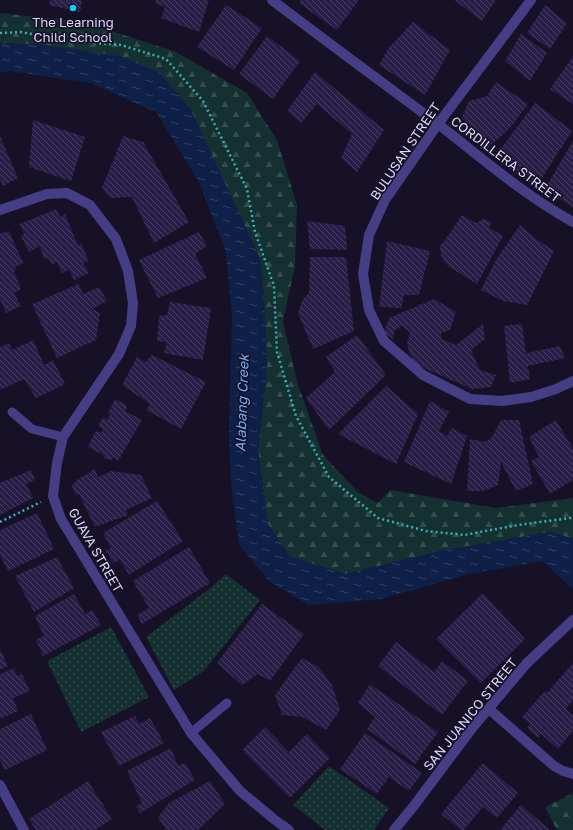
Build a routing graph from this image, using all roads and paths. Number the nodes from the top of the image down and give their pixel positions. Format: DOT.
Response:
graph roads {
  1 [pos="272,0"];
  2 [pos="531,0"];
  3 [pos="0,32"];
  4 [pos="438,124"];
  5 [pos="0,210"];
  6 [pos="573,222"];
  7 [pos="573,380"];
  8 [pos="12,412"];
  9 [pos="63,437"];
  10 [pos="35,505"];
  11 [pos="573,520"];
  12 [pos="0,522"];
  13 [pos="573,620"];
  14 [pos="227,703"];
  15 [pos="489,709"];
  16 [pos="191,733"];
  17 [pos="573,774"];
  18 [pos="0,784"];
  19 [pos="24,830"];
  20 [pos="289,830"];
  21 [pos="394,830"];
  1 -- 4 [label="street, CORDILLERA STREET"];
  2 -- 4 [label="street, BULUSAN STREET"];
  3 -- 11 [label="path"];
  4 -- 6 [label="street, CORDILLERA STREET"];
  4 -- 7 [label="street, BULUSAN STREET"];
  5 -- 9 [label="street, GUAVA STREET"];
  8 -- 9 [label="lane"];
  9 -- 16 [label="street, GUAVA STREET"];
  10 -- 12 [label="path"];
  13 -- 15 [label="street, SAN JUANICO STREET"];
  14 -- 16 [label="lane"];
  15 -- 17 [label="street"];
  15 -- 21 [label="street, SAN JUANICO STREET"];
  16 -- 20 [label="street, GUAVA STREET"];
  18 -- 19 [label="street"];
}
